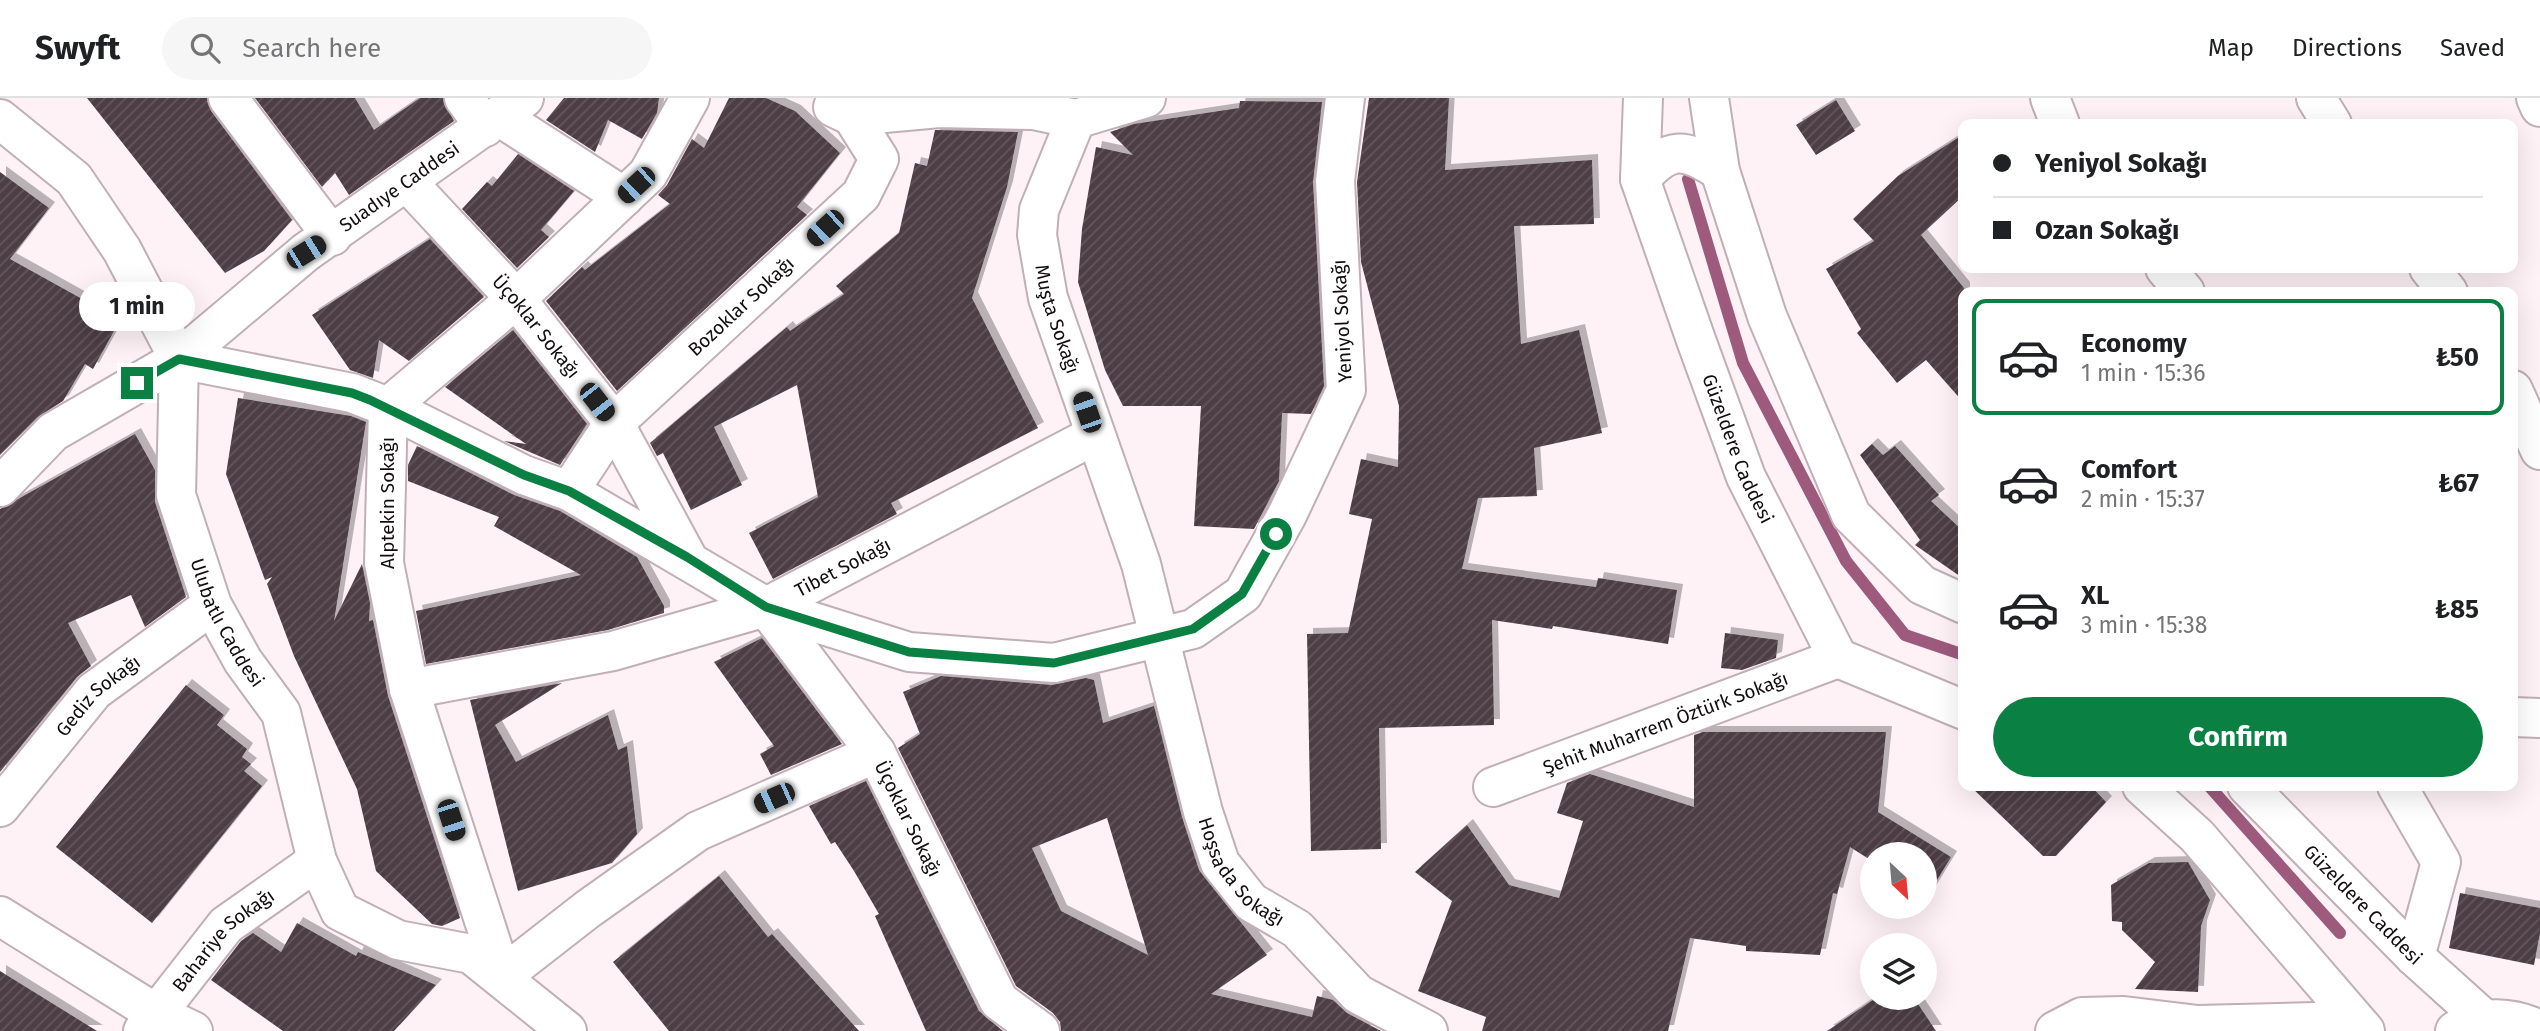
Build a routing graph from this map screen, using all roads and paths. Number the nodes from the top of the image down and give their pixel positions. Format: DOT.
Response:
graph roads {
  1 [pos="228,98"];
  2 [pos="690,98"];
  3 [pos="812,98"];
  4 [pos="1146,98"];
  5 [pos="1345,98"];
  6 [pos="1643,98"];
  7 [pos="1709,98"];
  8 [pos="2050,98"];
  9 [pos="2316,98"];
  10 [pos="2536,98"];
  11 [pos="844,107"];
  12 [pos="2540,107"];
  13 [pos="493,110"];
  14 [pos="0,118"];
  15 [pos="1076,119"];
  16 [pos="2058,119"];
  17 [pos="2329,119"];
  18 [pos="1720,171"];
  19 [pos="1640,179"];
  20 [pos="407,182"];
  21 [pos="624,197"];
  22 [pos="332,236"];
  23 [pos="2169,273"];
  24 [pos="2433,273"];
  25 [pos="2181,287"];
  26 [pos="2444,287"];
  27 [pos="516,299"];
  28 [pos="179,359"];
  29 [pos="2518,401"];
  30 [pos="387,407"];
  31 [pos="614,423"];
  32 [pos="1095,435"];
  33 [pos="2540,450"];
  34 [pos="0,487"];
  35 [pos="569,491"];
  36 [pos="687,557"];
  37 [pos="1958,601"];
  38 [pos="212,605"];
  39 [pos="766,607"];
  40 [pos="1162,638"];
  41 [pos="1838,658"];
  42 [pos="409,689"];
  43 [pos="1958,708"];
  44 [pos="2518,717"];
  45 [pos="2540,718"];
  46 [pos="876,753"];
  47 [pos="1493,788"];
  48 [pos="2147,791"];
  49 [pos="2252,791"];
  50 [pos="2400,791"];
  51 [pos="0,807"];
  52 [pos="317,861"];
  53 [pos="0,916"];
  54 [pos="2415,957"];
  55 [pos="502,976"];
  56 [pos="149,1022"];
  57 [pos="2506,1024"];
  58 [pos="193,1031"];
  59 [pos="567,1031"];
  60 [pos="1040,1031"];
  61 [pos="1428,1031"];
  62 [pos="2054,1031"];
  63 [pos="2326,1031"];
  64 [pos="2365,1031"];
  1 -- 22 [label="street"];
  2 -- 21 [label="street"];
  3 -- 11 [label="street"];
  4 -- 15 [label="street"];
  5 -- 40 [label="street, Yeniyol Sokağı"];
  6 -- 19 [label="street, Güzeldere Caddesi"];
  7 -- 18 [label="street"];
  8 -- 16 [label="street"];
  9 -- 17 [label="street"];
  10 -- 12 [label="street"];
  11 -- 15 [label="street"];
  11 -- 31 [label="street, Bozoklar Sokağı"];
  13 -- 20 [label="street, Suadıye Caddesi"];
  13 -- 21 [label="street"];
  14 -- 28 [label="street, Ulubatlı Caddesi"];
  15 -- 32 [label="street, Muşta Sokağı"];
  18 -- 19 [label="street"];
  18 -- 37 [label="street"];
  19 -- 41 [label="street, Güzeldere Caddesi"];
  20 -- 22 [label="street, Suadıye Caddesi"];
  20 -- 27 [label="street, Üçoklar Sokağı"];
  21 -- 27 [label="street"];
  22 -- 28 [label="street, Suadıye Caddesi"];
  23 -- 25 [label="street"];
  24 -- 26 [label="street"];
  27 -- 30 [label="street"];
  27 -- 31 [label="street, Üçoklar Sokağı"];
  28 -- 30 [label="street"];
  28 -- 34 [label="street, Suadıye Caddesi"];
  28 -- 38 [label="street, Ulubatlı Caddesi"];
  29 -- 33 [label="street"];
  30 -- 35 [label="street"];
  30 -- 42 [label="street, Alptekin Sokağı"];
  31 -- 35 [label="street, Bozoklar Sokağı"];
  31 -- 36 [label="street, Üçoklar Sokağı"];
  32 -- 39 [label="street, Tibet Sokağı"];
  32 -- 40 [label="street, Muşta Sokağı"];
  35 -- 36 [label="street"];
  36 -- 39 [label="street"];
  38 -- 51 [label="street, Gediz Sokağı"];
  38 -- 52 [label="street, Ulubatlı Caddesi"];
  39 -- 40 [label="street, Yeniyol Sokağı"];
  39 -- 42 [label="street, Tibet Sokağı"];
  39 -- 46 [label="street, Üçoklar Sokağı"];
  40 -- 61 [label="street, Hoşsada Sokağı"];
  41 -- 43 [label="street"];
  41 -- 47 [label="street, Şehit Muharrem Öztürk Sokağı"];
  42 -- 55 [label="street, Alptekin Sokağı"];
  44 -- 45 [label="street"];
  46 -- 55 [label="street"];
  46 -- 60 [label="street, Üçoklar Sokağı"];
  48 -- 64 [label="street"];
  49 -- 54 [label="street, Güzeldere Caddesi"];
  50 -- 54 [label="street"];
  52 -- 55 [label="street, Ulubatlı Caddesi"];
  52 -- 56 [label="street, Bahariye Sokağı"];
  53 -- 56 [label="street"];
  54 -- 57 [label="street, Güzeldere Caddesi"];
  55 -- 59 [label="street, Ulubatlı Caddesi"];
  56 -- 58 [label="street"];
  62 -- 63 [label="street"];
}
